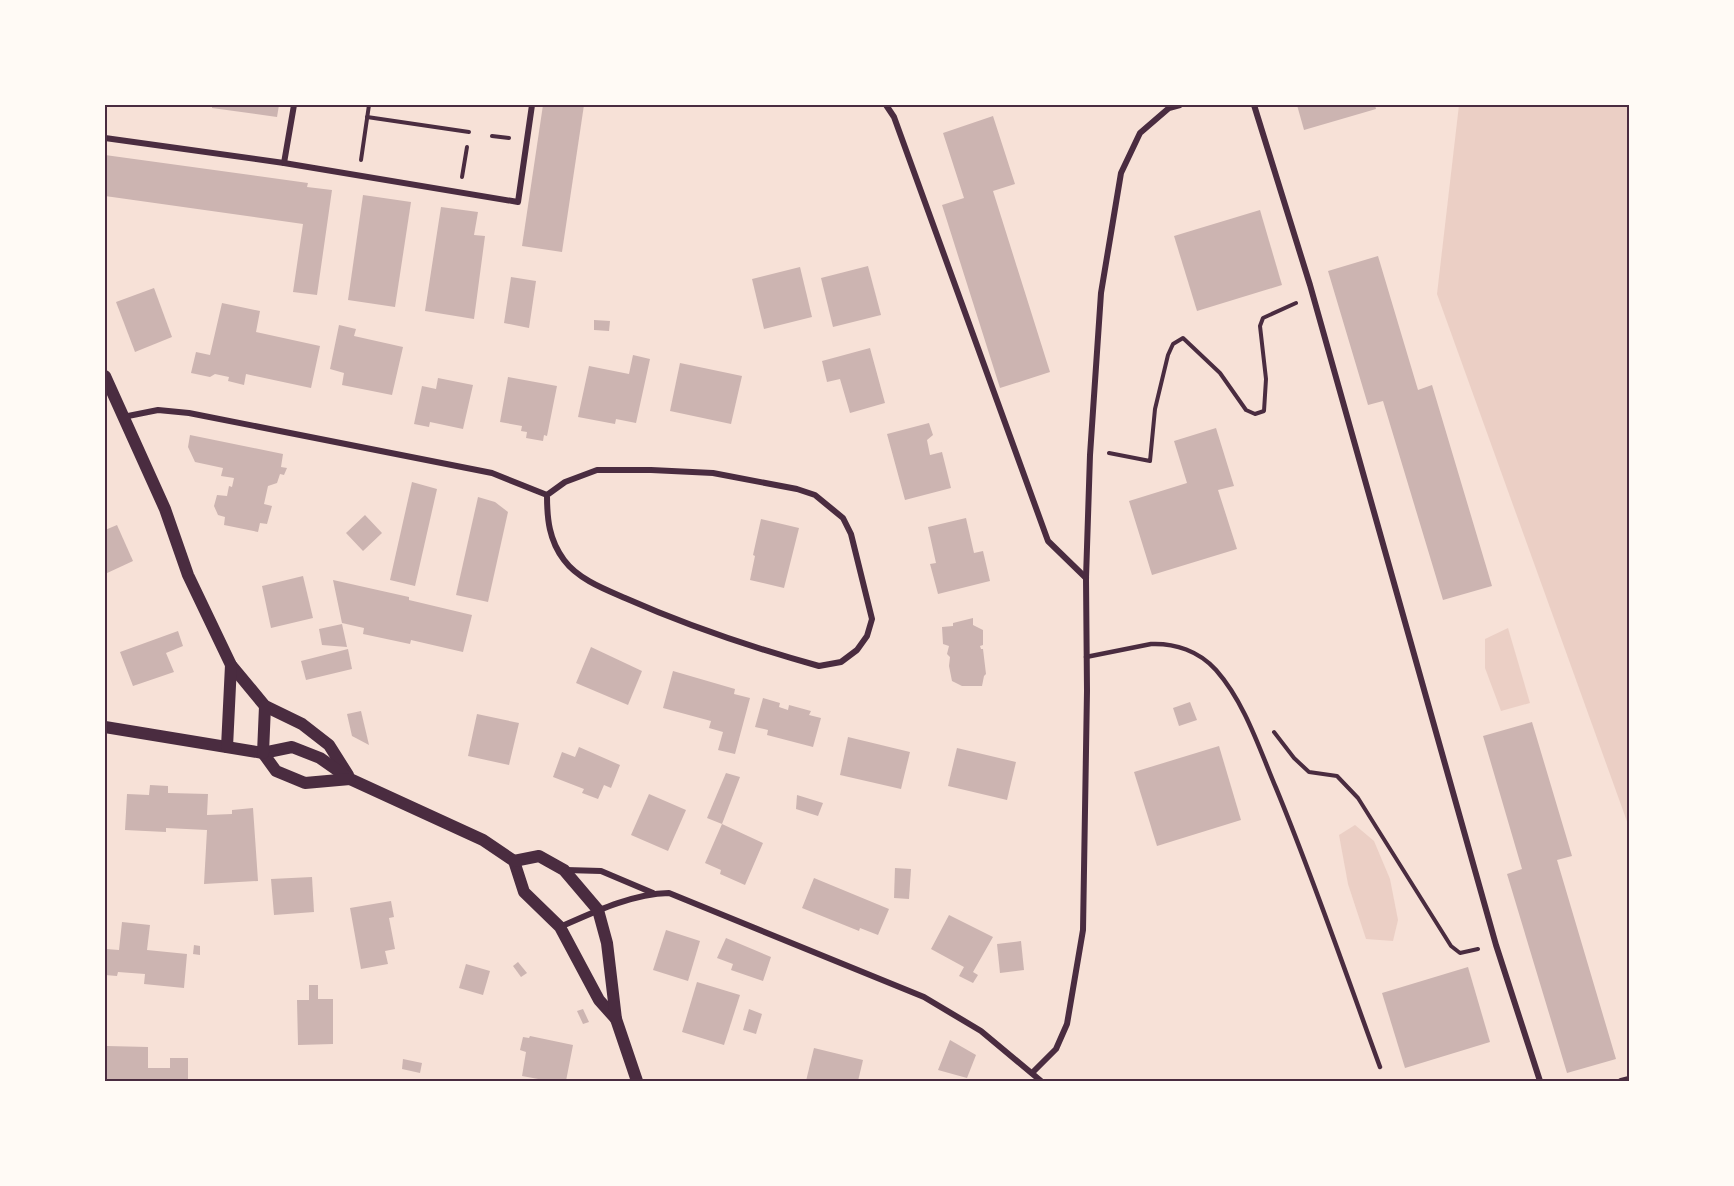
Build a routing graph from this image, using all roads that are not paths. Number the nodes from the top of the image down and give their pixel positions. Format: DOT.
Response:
graph roads {
  1 [pos="294,105"];
  2 [pos="532,105"];
  3 [pos="886,105"];
  4 [pos="1180,105"];
  5 [pos="1254,105"];
  6 [pos="105,138"];
  7 [pos="284,163"];
  8 [pos="105,376"];
  9 [pos="122,417"];
  10 [pos="547,495"];
  11 [pos="1086,578"];
  12 [pos="1086,657"];
  13 [pos="231,665"];
  14 [pos="265,706"];
  15 [pos="105,727"];
  16 [pos="227,747"];
  17 [pos="263,753"];
  18 [pos="350,779"];
  19 [pos="514,861"];
  20 [pos="564,870"];
  21 [pos="654,893"];
  22 [pos="598,910"];
  23 [pos="560,927"];
  24 [pos="616,1019"];
  25 [pos="1380,1067"];
  26 [pos="1032,1073"];
  27 [pos="1629,1079"];
  28 [pos="637,1081"];
  29 [pos="1041,1081"];
  30 [pos="1540,1081"];
  31 [pos="1621,1081"];
  1 -- 7 [label="street"];
  2 -- 7 [label="street"];
  3 -- 11 [label="street"];
  4 -- 11 [label="street"];
  5 -- 30 [label="street"];
  6 -- 7 [label="street"];
  8 -- 9 [label="main road"];
  9 -- 10 [label="street"];
  9 -- 13 [label="main road"];
  10 -- 10 [label="street"];
  11 -- 12 [label="street"];
  12 -- 25 [label="lane"];
  12 -- 26 [label="street"];
  13 -- 14 [label="main road"];
  13 -- 16 [label="main road"];
  14 -- 17 [label="main road"];
  14 -- 18 [label="main road"];
  15 -- 16 [label="main road"];
  16 -- 17 [label="main road"];
  17 -- 18 [label="main road"];
  17 -- 18 [label="main road"];
  18 -- 19 [label="main road"];
  19 -- 20 [label="main road"];
  19 -- 23 [label="main road"];
  20 -- 21 [label="street"];
  20 -- 22 [label="main road"];
  21 -- 22 [label="street"];
  21 -- 26 [label="street"];
  22 -- 23 [label="street"];
  22 -- 24 [label="main road"];
  23 -- 24 [label="main road"];
  24 -- 28 [label="main road"];
  26 -- 29 [label="street"];
  27 -- 31 [label="street"];
}
